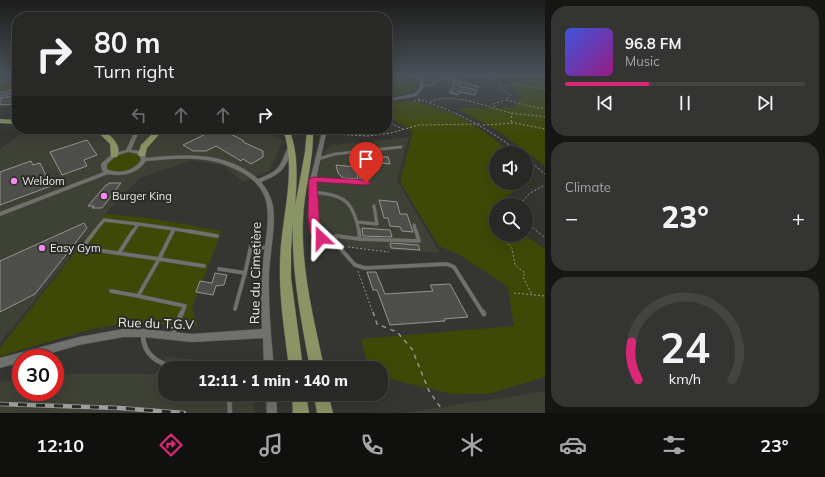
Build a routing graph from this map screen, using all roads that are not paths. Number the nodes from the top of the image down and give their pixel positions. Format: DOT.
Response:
graph roads {
  1 [pos="413,95"];
  2 [pos="392,99"];
  3 [pos="0,123"];
  4 [pos="12,124"];
  5 [pos="103,134"];
  6 [pos="136,134"];
  7 [pos="156,134"];
  8 [pos="288,134"];
  9 [pos="310,134"];
  10 [pos="324,134"];
  11 [pos="292,145"];
  12 [pos="401,147"];
  13 [pos="128,151"];
  14 [pos="114,155"];
  15 [pos="143,157"];
  16 [pos="318,159"];
  17 [pos="372,168"];
  18 [pos="359,170"];
  19 [pos="108,172"];
  20 [pos="313,179"];
  21 [pos="257,181"];
  22 [pos="356,182"];
  23 [pos="312,192"];
  24 [pos="374,206"];
  25 [pos="0,214"];
  26 [pos="357,222"];
  27 [pos="138,224"];
  28 [pos="414,225"];
  29 [pos="174,229"];
  30 [pos="217,236"];
  31 [pos="331,238"];
  32 [pos="360,239"];
  33 [pos="267,248"];
  34 [pos="119,253"];
  35 [pos="159,259"];
  36 [pos="204,266"];
  37 [pos="219,269"];
  38 [pos="245,273"];
  39 [pos="111,291"];
  40 [pos="138,296"];
  41 [pos="235,309"];
  42 [pos="484,314"];
  43 [pos="144,333"];
  44 [pos="267,333"];
  45 [pos="172,335"];
  46 [pos="269,361"];
  47 [pos="295,361"];
  48 [pos="316,361"];
  49 [pos="0,363"];
  50 [pos="158,363"];
  51 [pos="229,401"];
  52 [pos="271,401"];
  53 [pos="300,401"];
  54 [pos="322,401"];
  55 [pos="230,413"];
  56 [pos="272,413"];
  57 [pos="301,413"];
  58 [pos="325,413"];
  1 -- 2 [label="street"];
  3 -- 4 [label="main road"];
  5 -- 14 [label="main road"];
  6 -- 13 [label="street"];
  7 -- 15 [label="main road"];
  8 -- 11 [label="main road"];
  9 -- 48 [label="main road"];
  10 -- 16 [label="street"];
  11 -- 21 [label="street"];
  11 -- 47 [label="main road"];
  12 -- 16 [label="lane"];
  13 -- 14 [label="street"];
  13 -- 15 [label="street"];
  14 -- 19 [label="street"];
  15 -- 19 [label="street"];
  15 -- 21 [label="street"];
  16 -- 20 [label="street"];
  17 -- 22 [label="lane"];
  18 -- 22 [label="lane"];
  19 -- 25 [label="street"];
  20 -- 22 [label="lane"];
  20 -- 23 [label="street"];
  21 -- 33 [label="street, Rue du Cimetière"];
  23 -- 26 [label="lane"];
  23 -- 31 [label="street"];
  24 -- 26 [label="lane"];
  26 -- 32 [label="lane"];
  27 -- 29 [label="lane"];
  27 -- 34 [label="lane"];
  27 -- 34 [label="lane"];
  28 -- 32 [label="lane"];
  29 -- 30 [label="lane"];
  29 -- 35 [label="lane"];
  31 -- 32 [label="lane"];
  31 -- 42 [label="lane"];
  33 -- 38 [label="lane"];
  33 -- 44 [label="street, Rue du Cimetière"];
  34 -- 35 [label="lane"];
  35 -- 36 [label="lane"];
  35 -- 40 [label="lane"];
  37 -- 38 [label="lane"];
  38 -- 41 [label="lane"];
  39 -- 40 [label="lane"];
  40 -- 45 [label="lane"];
  43 -- 45 [label="street, Rue du T.G.V"];
  43 -- 49 [label="street, Rue du T.G.V"];
  43 -- 50 [label="lane"];
  44 -- 45 [label="street, Rue du T.G.V"];
  44 -- 46 [label="street, Rue du Cimetière"];
  51 -- 55 [label="lane"];
  52 -- 56 [label="street"];
  53 -- 57 [label="main road"];
  54 -- 58 [label="main road"];
}
